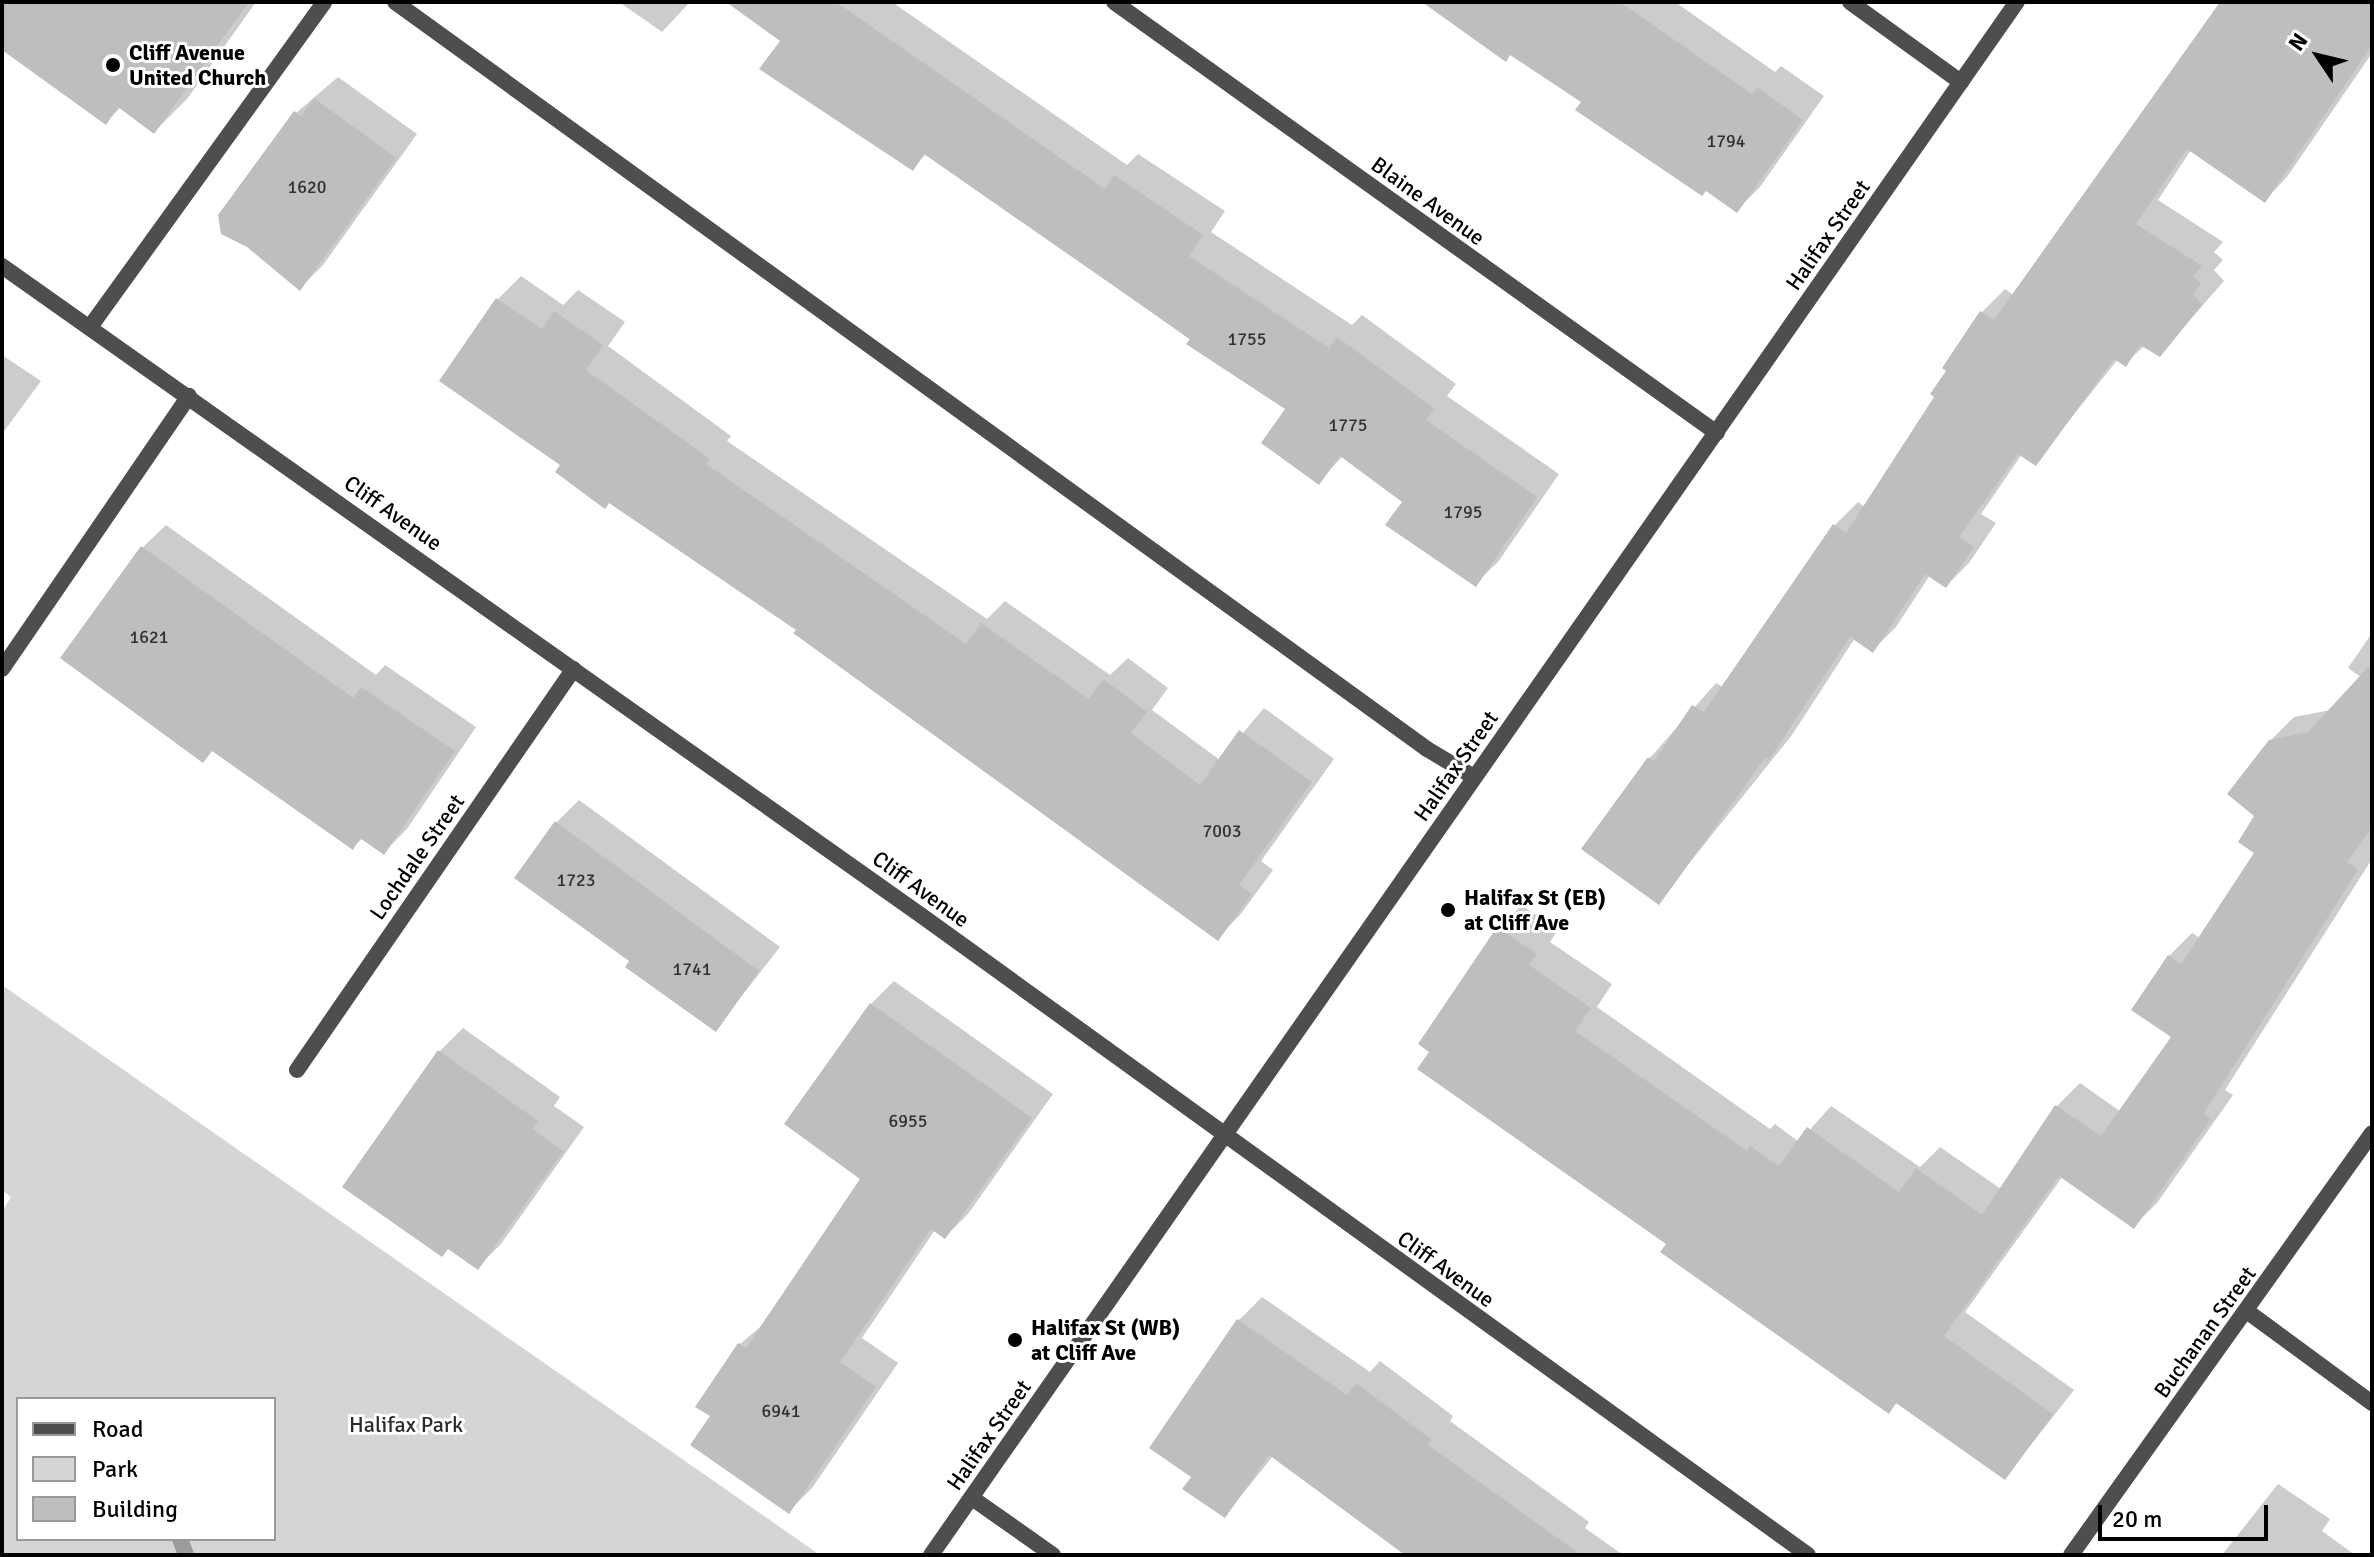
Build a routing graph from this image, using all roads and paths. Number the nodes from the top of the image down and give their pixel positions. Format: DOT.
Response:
graph roads {
  1 [pos="324,2"];
  2 [pos="395,2"];
  3 [pos="1114,2"];
  4 [pos="1850,2"];
  5 [pos="2017,2"];
  6 [pos="1961,82"];
  7 [pos="2,266"];
  8 [pos="90,327"];
  9 [pos="189,396"];
  10 [pos="1717,433"];
  11 [pos="2,669"];
  12 [pos="574,669"];
  13 [pos="1474,777"];
  14 [pos="297,1070"];
  15 [pos="2372,1133"];
  16 [pos="1224,1137"];
  17 [pos="2248,1312"];
  18 [pos="2372,1403"];
  19 [pos="972,1498"];
  20 [pos="931,1555"];
  21 [pos="1053,1555"];
  22 [pos="1808,1555"];
  23 [pos="2071,1555"];
  1 -- 8 [label="street"];
  2 -- 13 [label="street"];
  3 -- 10 [label="street, Blaine Avenue"];
  4 -- 6 [label="street"];
  5 -- 6 [label="street, Halifax Street"];
  6 -- 10 [label="street, Halifax Street"];
  7 -- 8 [label="street, Cliff Avenue"];
  8 -- 9 [label="street, Cliff Avenue"];
  9 -- 11 [label="street"];
  9 -- 12 [label="street, Cliff Avenue"];
  10 -- 13 [label="street, Halifax Street"];
  12 -- 14 [label="street, Lochdale Street"];
  12 -- 16 [label="street, Cliff Avenue"];
  13 -- 16 [label="street, Halifax Street"];
  15 -- 17 [label="street, Buchanan Street"];
  16 -- 19 [label="street, Halifax Street"];
  16 -- 22 [label="street, Cliff Avenue"];
  17 -- 18 [label="street"];
  17 -- 23 [label="street, Buchanan Street"];
  19 -- 20 [label="street, Halifax Street"];
  19 -- 21 [label="street"];
}
